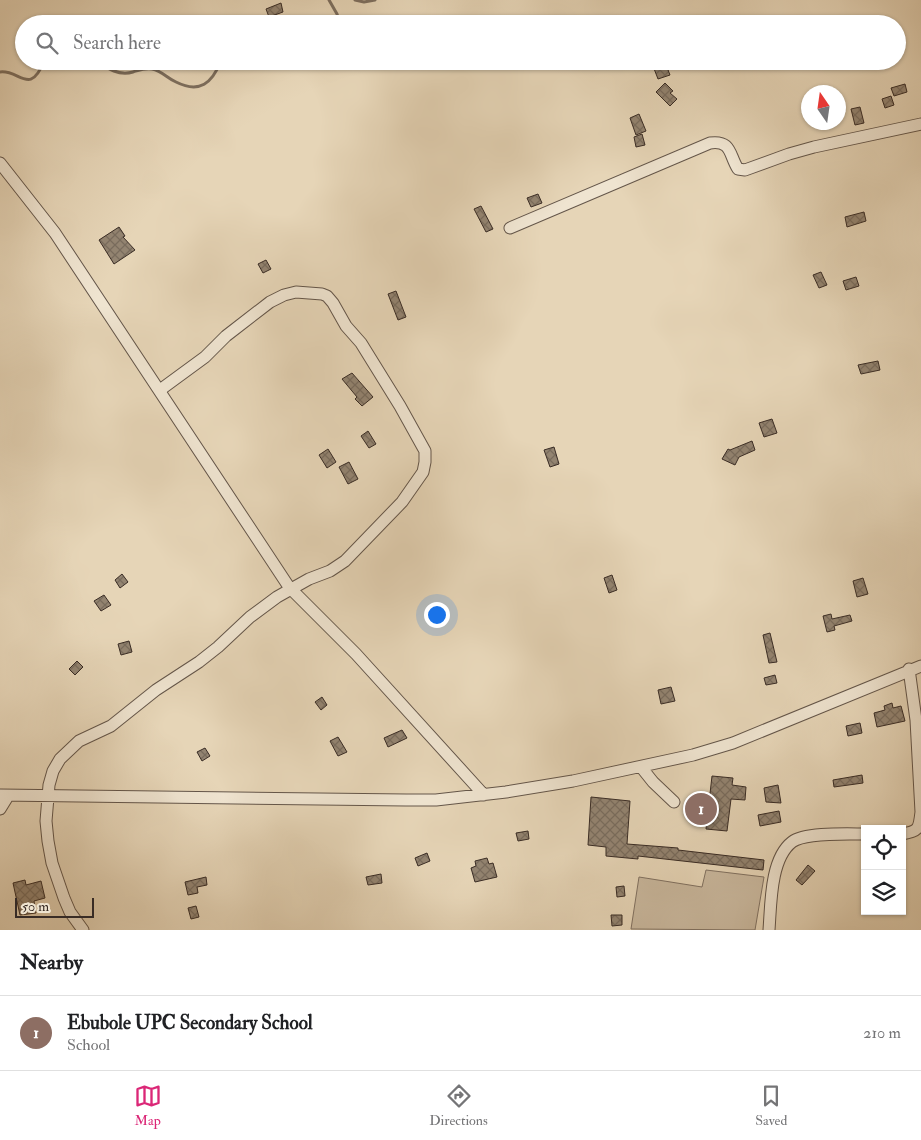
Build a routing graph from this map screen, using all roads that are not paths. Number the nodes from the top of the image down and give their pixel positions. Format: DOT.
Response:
graph roads {
  1 [pos="921,124"];
  2 [pos="0,164"];
  3 [pos="510,228"];
  4 [pos="160,390"];
  5 [pos="291,589"];
  6 [pos="921,666"];
  7 [pos="909,670"];
  8 [pos="641,767"];
  9 [pos="484,795"];
  10 [pos="4,796"];
  11 [pos="49,796"];
  12 [pos="674,802"];
  13 [pos="0,809"];
  14 [pos="906,833"];
  15 [pos="861,834"];
  16 [pos="83,930"];
  17 [pos="769,930"];
  1 -- 3 [label="street"];
  2 -- 4 [label="street"];
  4 -- 5 [label="street"];
  4 -- 5 [label="street"];
  5 -- 9 [label="street"];
  5 -- 11 [label="street"];
  6 -- 7 [label="street"];
  7 -- 8 [label="street"];
  7 -- 14 [label="street"];
  8 -- 9 [label="street"];
  8 -- 12 [label="street"];
  9 -- 11 [label="street"];
  10 -- 11 [label="street"];
  10 -- 13 [label="street"];
  11 -- 16 [label="street"];
  15 -- 17 [label="street"];
}
